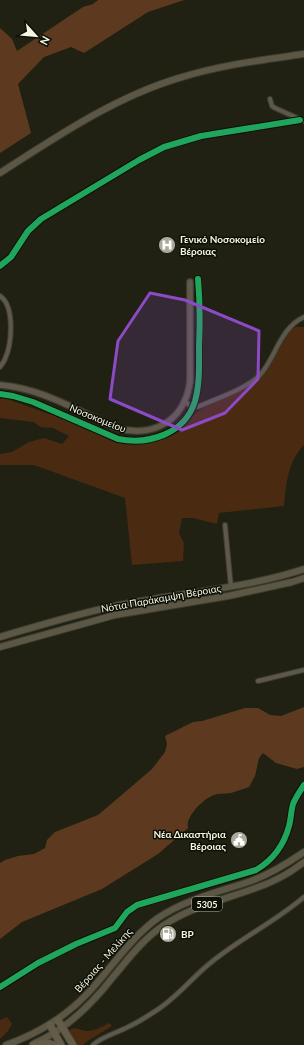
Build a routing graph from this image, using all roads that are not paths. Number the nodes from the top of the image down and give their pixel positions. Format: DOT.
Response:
graph roads {
  1 [pos="304,54"];
  2 [pos="270,99"];
  3 [pos="302,120"];
  4 [pos="0,173"];
  5 [pos="0,266"];
  6 [pos="198,279"];
  7 [pos="190,282"];
  8 [pos="0,296"];
  9 [pos="304,317"];
  10 [pos="0,367"];
  11 [pos="0,385"];
  12 [pos="0,394"];
  13 [pos="185,401"];
  14 [pos="192,408"];
  15 [pos="225,525"];
  16 [pos="304,569"];
  17 [pos="304,578"];
  18 [pos="231,586"];
  19 [pos="0,638"];
  20 [pos="0,647"];
  21 [pos="304,670"];
  22 [pos="258,681"];
  23 [pos="304,785"];
  24 [pos="304,852"];
  25 [pos="304,862"];
  26 [pos="304,897"];
  27 [pos="0,987"];
  28 [pos="58,1020"];
  29 [pos="50,1025"];
  30 [pos="62,1028"];
  31 [pos="55,1033"];
  32 [pos="6,1045"];
  33 [pos="32,1045"];
  34 [pos="54,1045"];
  35 [pos="62,1045"];
  36 [pos="73,1045"];
  37 [pos="93,1045"];
  1 -- 4 [label="main road"];
  2 -- 3 [label="street"];
  3 -- 5 [label="street"];
  6 -- 14 [label="street, Νοσοκομείου"];
  7 -- 13 [label="street, Νοσοκομείου"];
  8 -- 10 [label="street"];
  9 -- 14 [label="street"];
  11 -- 13 [label="street, Νοσοκομείου"];
  12 -- 14 [label="street, Νοσοκομείου"];
  13 -- 14 [label="street"];
  15 -- 18 [label="street"];
  16 -- 18 [label="main road, Νότια Παράκαμψη Βέροιας"];
  17 -- 20 [label="main road, Νότια Παράκαμψη Βέροιας"];
  18 -- 19 [label="main road, Νότια Παράκαμψη Βέροιας"];
  21 -- 22 [label="street"];
  23 -- 27 [label="street"];
  24 -- 28 [label="main road, Βέροιας - Μελίκης / 5305"];
  25 -- 30 [label="main road, Βέροιας - Μελίκης / 5305"];
  26 -- 37 [label="street"];
  28 -- 29 [label="main road, Βέροιας - Μελίκης / 5305"];
  28 -- 30 [label="highway"];
  29 -- 31 [label="highway"];
  29 -- 32 [label="main road, Βέροιας - Μελίκης / 5305"];
  30 -- 31 [label="main road, Βέροιας - Μελίκης / 5305"];
  30 -- 36 [label="highway"];
  31 -- 33 [label="main road, Βέροιας - Μελίκης / 5305"];
  31 -- 35 [label="highway"];
  33 -- 34 [label="highway"];
}
